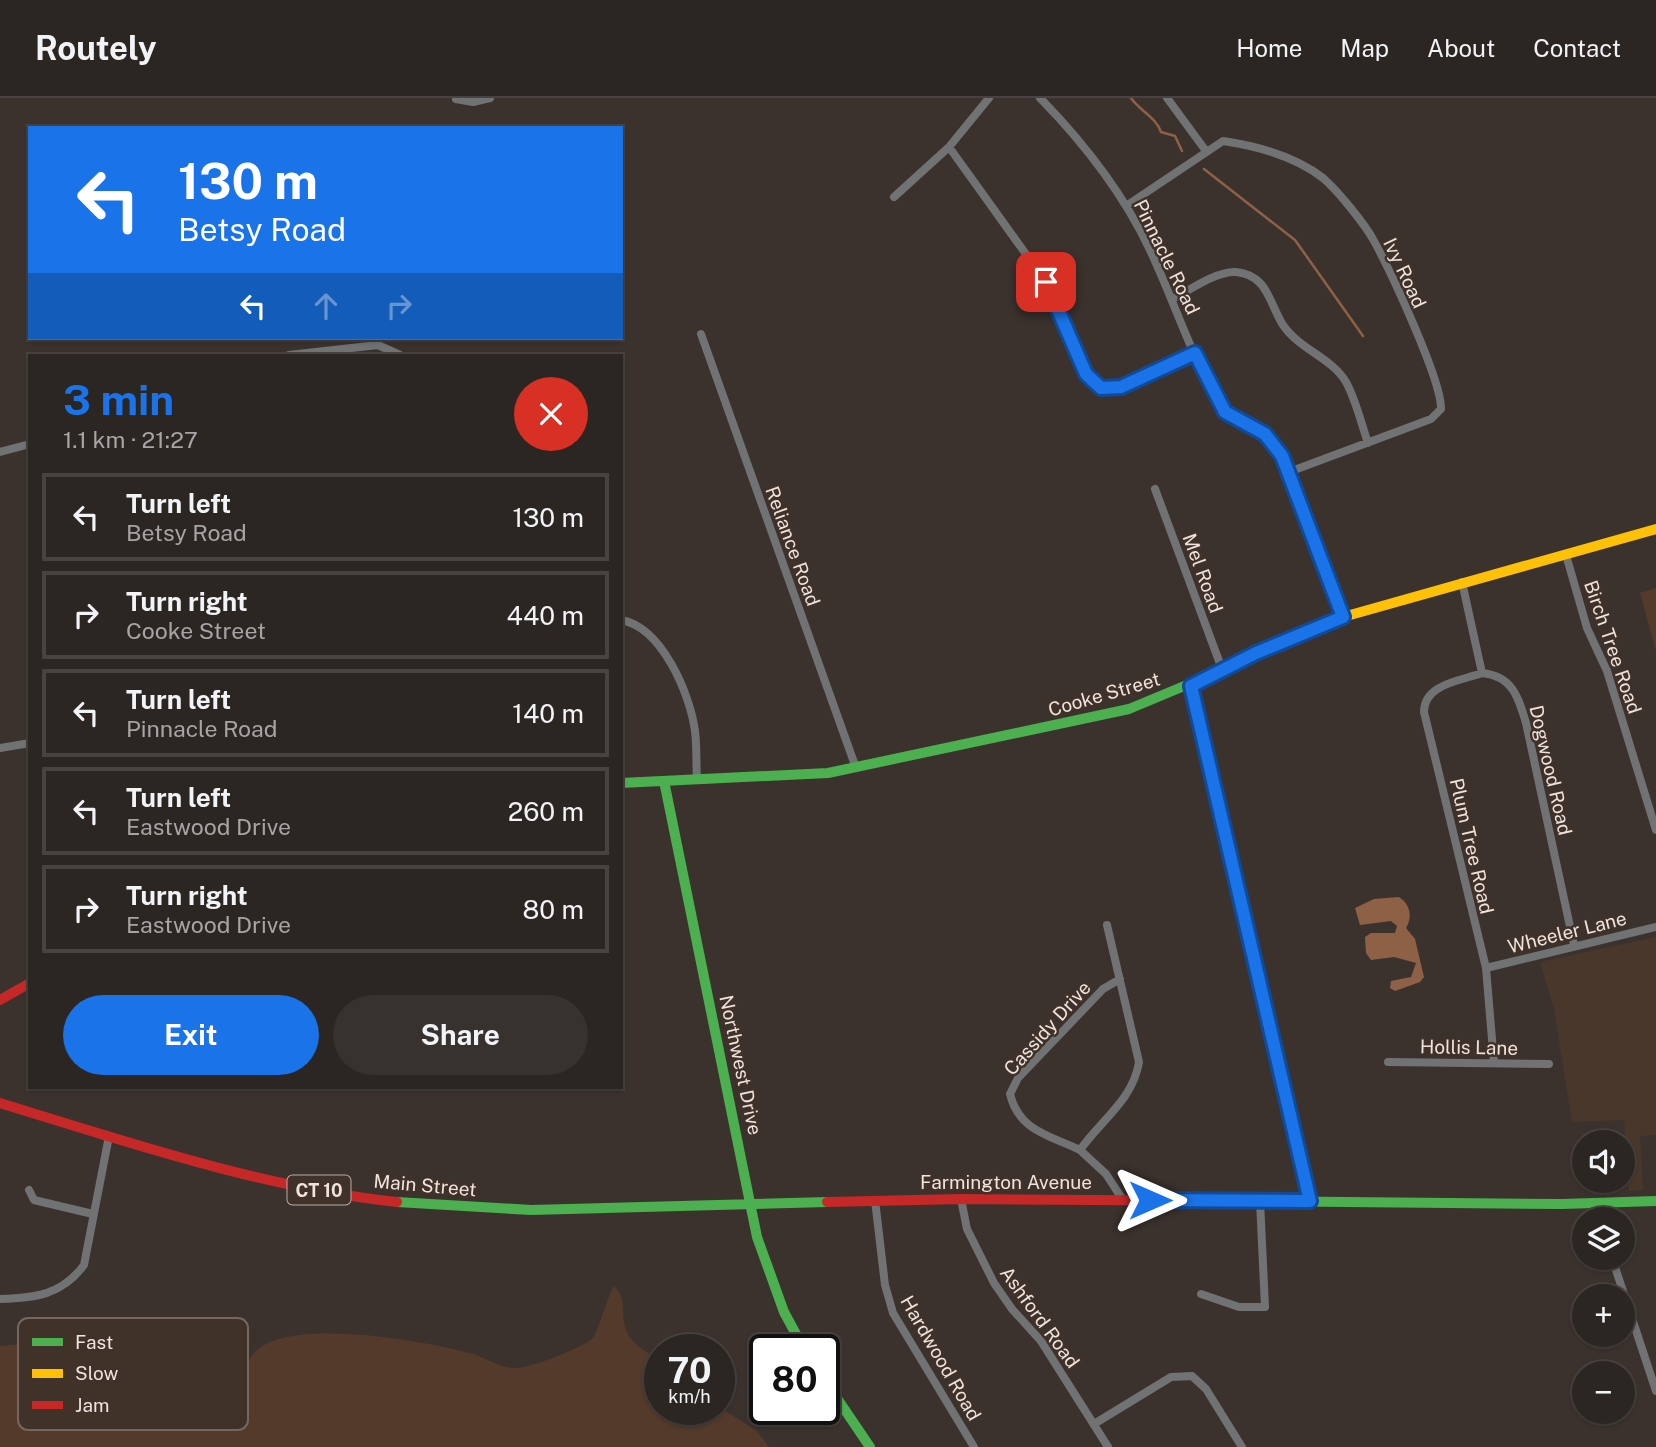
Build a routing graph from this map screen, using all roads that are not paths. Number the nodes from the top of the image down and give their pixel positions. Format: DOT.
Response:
graph roads {
  1 [pos="490,98"];
  2 [pos="989,98"];
  3 [pos="1040,98"];
  4 [pos="1167,98"];
  5 [pos="456,99"];
  6 [pos="949,147"];
  7 [pos="1206,151"];
  8 [pos="894,197"];
  9 [pos="1126,206"];
  10 [pos="1172,299"];
  11 [pos="701,334"];
  12 [pos="1195,353"];
  13 [pos="298,354"];
  14 [pos="398,354"];
  15 [pos="1368,443"];
  16 [pos="28,445"];
  17 [pos="0,452"];
  18 [pos="1289,472"];
  19 [pos="1155,489"];
  20 [pos="1656,529"];
  21 [pos="1566,555"];
  22 [pos="1462,582"];
  23 [pos="1343,617"];
  24 [pos="623,620"];
  25 [pos="1222,669"];
  26 [pos="1482,673"];
  27 [pos="1191,686"];
  28 [pos="28,743"];
  29 [pos="0,748"];
  30 [pos="856,768"];
  31 [pos="697,780"];
  32 [pos="664,781"];
  33 [pos="623,783"];
  34 [pos="1656,830"];
  35 [pos="1107,925"];
  36 [pos="1656,927"];
  37 [pos="1574,945"];
  38 [pos="1486,968"];
  39 [pos="1119,979"];
  40 [pos="28,984"];
  41 [pos="0,1000"];
  42 [pos="1388,1062"];
  43 [pos="1494,1063"];
  44 [pos="1549,1064"];
  45 [pos="0,1103"];
  46 [pos="109,1136"];
  47 [pos="1080,1150"];
  48 [pos="29,1190"];
  49 [pos="961,1199"];
  50 [pos="875,1200"];
  51 [pos="1123,1200"];
  52 [pos="1260,1200"];
  53 [pos="1310,1201"];
  54 [pos="1656,1201"];
  55 [pos="752,1202"];
  56 [pos="1599,1204"];
  57 [pos="649,1206"];
  58 [pos="93,1214"];
  59 [pos="1616,1270"];
  60 [pos="1201,1294"];
  61 [pos="0,1299"];
  62 [pos="797,1334"];
  63 [pos="1656,1391"];
  64 [pos="840,1403"];
  65 [pos="1094,1424"];
  66 [pos="870,1447"];
  67 [pos="974,1447"];
  68 [pos="1108,1447"];
  69 [pos="1242,1447"];
  1 -- 5 [label="street"];
  2 -- 6 [label="street"];
  3 -- 9 [label="street, Pinnacle Road"];
  4 -- 7 [label="street"];
  6 -- 8 [label="street"];
  6 -- 12 [label="street"];
  7 -- 9 [label="street, Ivy Road"];
  7 -- 15 [label="street, Ivy Road"];
  9 -- 10 [label="street, Pinnacle Road"];
  10 -- 12 [label="street, Pinnacle Road"];
  10 -- 15 [label="street"];
  11 -- 30 [label="street, Reliance Road"];
  12 -- 18 [label="street, Pinnacle Road"];
  13 -- 14 [label="street"];
  15 -- 18 [label="street, Ivy Road"];
  16 -- 17 [label="street"];
  18 -- 23 [label="street, Pinnacle Road"];
  19 -- 25 [label="street, Mel Road"];
  20 -- 21 [label="main road, Cooke Street"];
  21 -- 22 [label="main road, Cooke Street"];
  21 -- 34 [label="street, Birch Tree Road"];
  22 -- 23 [label="main road, Cooke Street"];
  22 -- 26 [label="street"];
  23 -- 25 [label="main road, Cooke Street"];
  24 -- 31 [label="street"];
  25 -- 27 [label="main road, Cooke Street"];
  26 -- 37 [label="street, Dogwood Road"];
  26 -- 38 [label="street, Plum Tree Road"];
  27 -- 30 [label="main road, Cooke Street"];
  27 -- 53 [label="street"];
  28 -- 29 [label="street"];
  30 -- 31 [label="main road, Cooke Street"];
  31 -- 32 [label="main road, Cooke Street"];
  32 -- 33 [label="main road, Cooke Street"];
  32 -- 55 [label="main road, Northwest Drive"];
  35 -- 39 [label="street, Cassidy Drive"];
  36 -- 37 [label="street, Wheeler Lane"];
  37 -- 38 [label="street, Wheeler Lane"];
  38 -- 43 [label="street, Plum Tree Road"];
  39 -- 47 [label="street, Cassidy Drive"];
  39 -- 47 [label="street, Cassidy Drive"];
  40 -- 41 [label="main road"];
  42 -- 43 [label="street, Hollis Lane"];
  43 -- 44 [label="street, Hollis Lane"];
  45 -- 46 [label="main road, Main Street / CT 10"];
  46 -- 57 [label="main road, Main Street / CT 10"];
  46 -- 58 [label="street"];
  47 -- 51 [label="street, Cassidy Drive"];
  48 -- 58 [label="street"];
  49 -- 50 [label="main road, Farmington Avenue / CT 10"];
  49 -- 51 [label="main road, Farmington Avenue / CT 10"];
  49 -- 65 [label="street, Ashford Road"];
  50 -- 55 [label="main road, Farmington Avenue / CT 10"];
  50 -- 67 [label="street, Hardwood Road"];
  51 -- 52 [label="main road, Farmington Avenue / CT 10"];
  52 -- 53 [label="main road, Farmington Avenue / CT 10"];
  52 -- 60 [label="street"];
  53 -- 56 [label="main road, Farmington Avenue / CT 10"];
  54 -- 56 [label="main road, Farmington Avenue / CT 10"];
  55 -- 57 [label="main road, Farmington Avenue / CT 10"];
  55 -- 62 [label="main road, Northwest Drive"];
  58 -- 61 [label="street"];
  59 -- 63 [label="street"];
  64 -- 66 [label="main road"];
  65 -- 68 [label="street, Ashford Road"];
  65 -- 69 [label="street"];
}
